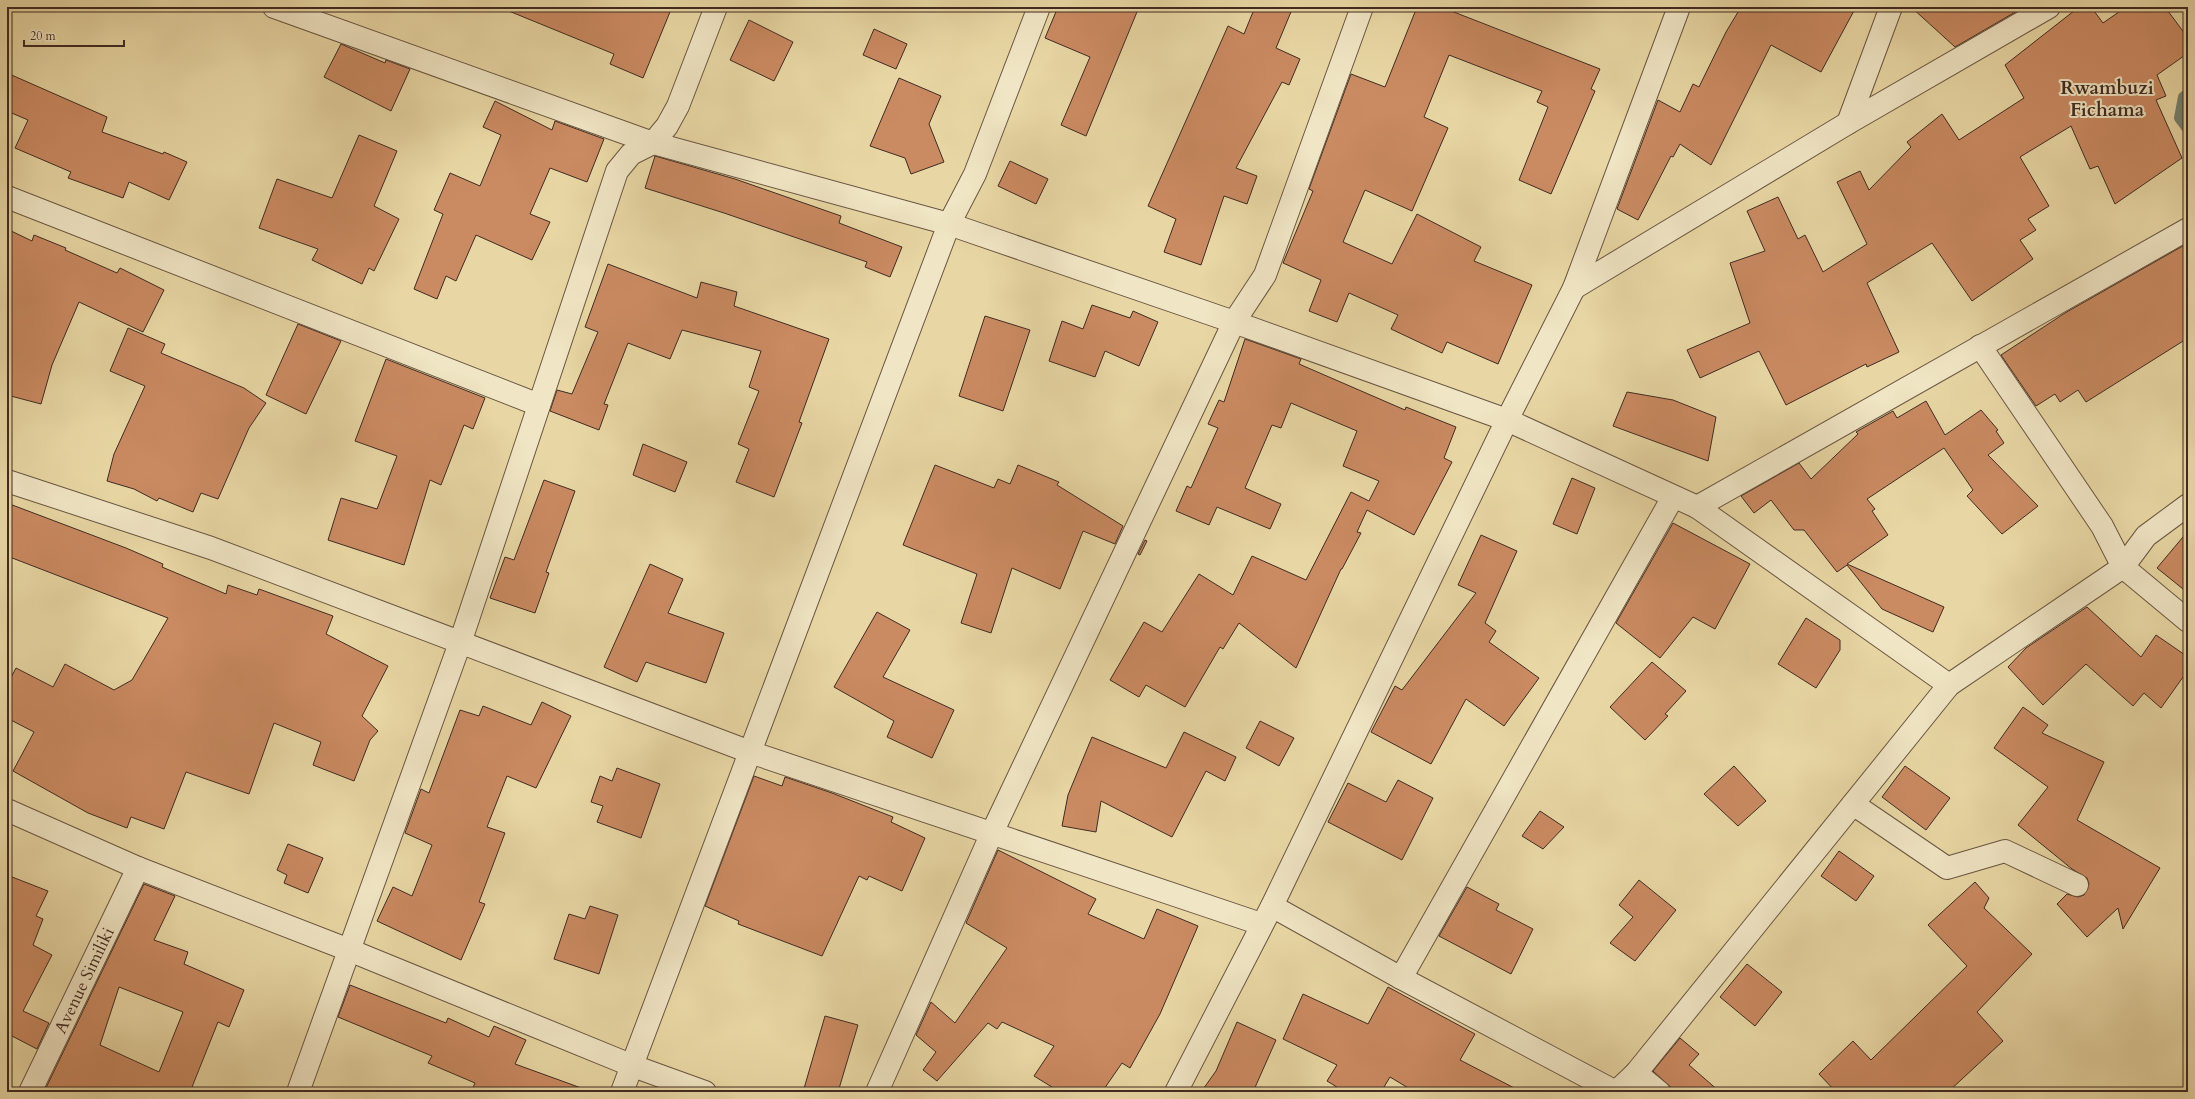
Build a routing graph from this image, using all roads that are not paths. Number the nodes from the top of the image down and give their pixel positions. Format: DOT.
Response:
graph roads {
  1 [pos="274,7"];
  2 [pos="716,7"];
  3 [pos="1039,7"];
  4 [pos="1362,7"];
  5 [pos="1679,7"];
  6 [pos="1891,7"];
  7 [pos="2049,7"];
  8 [pos="1848,123"];
  9 [pos="653,143"];
  10 [pos="7,197"];
  11 [pos="949,224"];
  12 [pos="2188,229"];
  13 [pos="1574,288"];
  14 [pos="1234,322"];
  15 [pos="1980,346"];
  16 [pos="539,405"];
  17 [pos="1507,420"];
  18 [pos="7,481"];
  19 [pos="1673,497"];
  20 [pos="2188,505"];
  21 [pos="1698,507"];
  22 [pos="2123,567"];
  23 [pos="2188,620"];
  24 [pos="460,643"];
  25 [pos="1949,685"];
  26 [pos="750,752"];
  27 [pos="1853,804"];
  28 [pos="7,810"];
  29 [pos="991,835"];
  30 [pos="138,868"];
  31 [pos="2076,885"];
  32 [pos="1267,915"];
  33 [pos="349,950"];
  34 [pos="1401,978"];
  35 [pos="633,1066"];
  36 [pos="1636,1073"];
  37 [pos="30,1092"];
  38 [pos="298,1092"];
  39 [pos="622,1092"];
  40 [pos="705,1092"];
  41 [pos="877,1092"];
  42 [pos="1176,1092"];
  43 [pos="1616,1092"];
  44 [pos="1659,1092"];
  1 -- 9 [label="street"];
  2 -- 9 [label="street"];
  3 -- 11 [label="street"];
  4 -- 14 [label="street"];
  5 -- 13 [label="street"];
  6 -- 8 [label="street"];
  7 -- 8 [label="street"];
  8 -- 13 [label="street"];
  9 -- 11 [label="street"];
  9 -- 16 [label="street"];
  10 -- 16 [label="street"];
  11 -- 14 [label="street"];
  11 -- 26 [label="street"];
  12 -- 15 [label="street"];
  13 -- 17 [label="street"];
  14 -- 17 [label="street"];
  14 -- 29 [label="street"];
  15 -- 21 [label="street"];
  15 -- 22 [label="street"];
  16 -- 24 [label="street"];
  17 -- 19 [label="street"];
  17 -- 32 [label="street"];
  18 -- 24 [label="street"];
  19 -- 21 [label="street"];
  19 -- 34 [label="street"];
  20 -- 22 [label="street"];
  21 -- 25 [label="street"];
  22 -- 23 [label="street"];
  22 -- 25 [label="street"];
  24 -- 26 [label="street"];
  24 -- 33 [label="street"];
  25 -- 27 [label="street"];
  26 -- 29 [label="street"];
  26 -- 35 [label="street"];
  27 -- 31 [label="street"];
  27 -- 36 [label="street"];
  28 -- 30 [label="street"];
  29 -- 32 [label="street"];
  29 -- 41 [label="street"];
  30 -- 33 [label="street"];
  30 -- 37 [label="street, Avenue Similiki"];
  32 -- 34 [label="street"];
  32 -- 42 [label="street"];
  33 -- 35 [label="street"];
  33 -- 38 [label="street"];
  34 -- 43 [label="street"];
  35 -- 39 [label="street"];
  35 -- 40 [label="street"];
  36 -- 43 [label="street"];
  36 -- 44 [label="street"];
}
